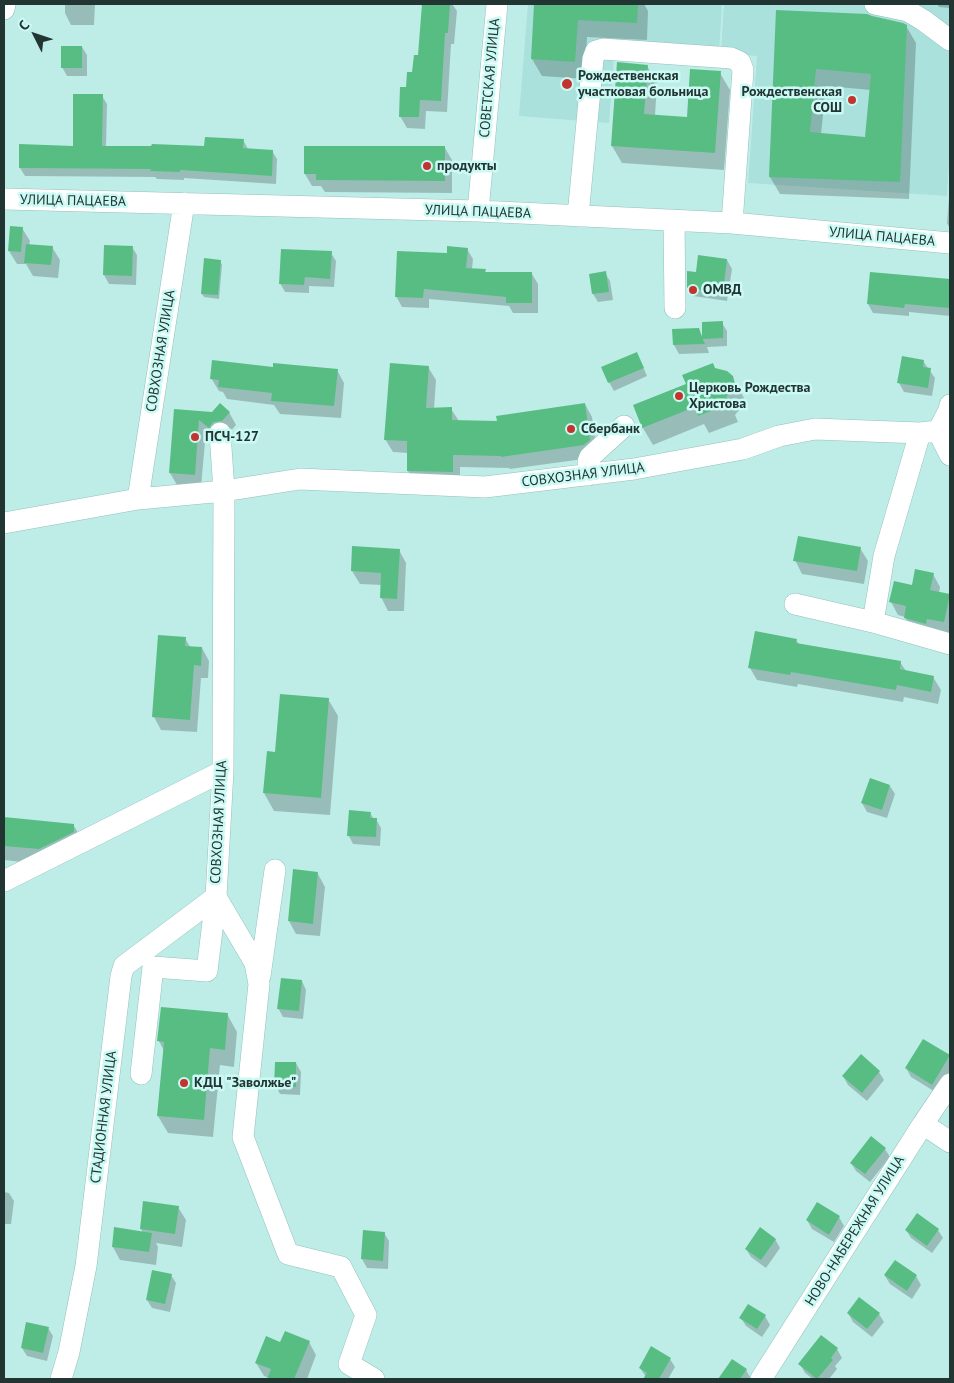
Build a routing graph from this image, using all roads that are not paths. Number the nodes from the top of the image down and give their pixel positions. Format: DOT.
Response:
graph roads {
  1 [pos="5,4"];
  2 [pos="497,4"];
  3 [pos="875,4"];
  4 [pos="4,9"];
  5 [pos="950,40"];
  6 [pos="4,199"];
  7 [pos="184,203"];
  8 [pos="478,211"];
  9 [pos="578,216"];
  10 [pos="674,220"];
  11 [pos="732,223"];
  12 [pos="950,243"];
  13 [pos="675,308"];
  14 [pos="950,405"];
  15 [pos="624,426"];
  16 [pos="929,432"];
  17 [pos="220,433"];
  18 [pos="950,455"];
  19 [pos="589,474"];
  20 [pos="224,491"];
  21 [pos="138,499"];
  22 [pos="4,523"];
  23 [pos="795,604"];
  24 [pos="873,622"];
  25 [pos="950,644"];
  26 [pos="223,771"];
  27 [pos="274,870"];
  28 [pos="4,881"];
  29 [pos="216,897"];
  30 [pos="259,984"];
  31 [pos="141,1074"];
  32 [pos="950,1084"];
  33 [pos="923,1124"];
  34 [pos="950,1142"];
  35 [pos="344,1371"];
  36 [pos="61,1379"];
  37 [pos="374,1379"];
  38 [pos="761,1379"];
  1 -- 4 [label="street"];
  2 -- 8 [label="street, СОВЕТСКАЯ УЛИЦА"];
  3 -- 5 [label="street"];
  6 -- 7 [label="street, УЛИЦА ПАЦАЕВА"];
  7 -- 8 [label="street, УЛИЦА ПАЦАЕВА"];
  7 -- 21 [label="street, СОВХОЗНАЯ УЛИЦА"];
  8 -- 9 [label="street, УЛИЦА ПАЦАЕВА"];
  9 -- 10 [label="street, УЛИЦА ПАЦАЕВА"];
  9 -- 11 [label="street"];
  10 -- 11 [label="street, УЛИЦА ПАЦАЕВА"];
  10 -- 13 [label="street"];
  11 -- 12 [label="street, УЛИЦА ПАЦАЕВА"];
  14 -- 16 [label="street"];
  15 -- 19 [label="street"];
  16 -- 18 [label="street"];
  16 -- 19 [label="street, СОВХОЗНАЯ УЛИЦА"];
  16 -- 24 [label="street"];
  17 -- 20 [label="street"];
  19 -- 20 [label="street, СОВХОЗНАЯ УЛИЦА"];
  20 -- 21 [label="street, СОВХОЗНАЯ УЛИЦА"];
  20 -- 26 [label="street, СОВХОЗНАЯ УЛИЦА"];
  21 -- 22 [label="street, СОВХОЗНАЯ УЛИЦА"];
  23 -- 24 [label="street"];
  24 -- 25 [label="street"];
  26 -- 28 [label="street"];
  26 -- 29 [label="street, СОВХОЗНАЯ УЛИЦА"];
  27 -- 30 [label="street"];
  29 -- 30 [label="street, СОВХОЗНАЯ УЛИЦА"];
  29 -- 31 [label="street"];
  29 -- 36 [label="street, СТАДИОННАЯ УЛИЦА"];
  30 -- 35 [label="street, СОВХОЗНАЯ УЛИЦА"];
  32 -- 33 [label="street, НОВО-НАБЕРЕЖНАЯ УЛИЦА"];
  33 -- 34 [label="street"];
  33 -- 38 [label="street, НОВО-НАБЕРЕЖНАЯ УЛИЦА"];
  35 -- 37 [label="street"];
}
